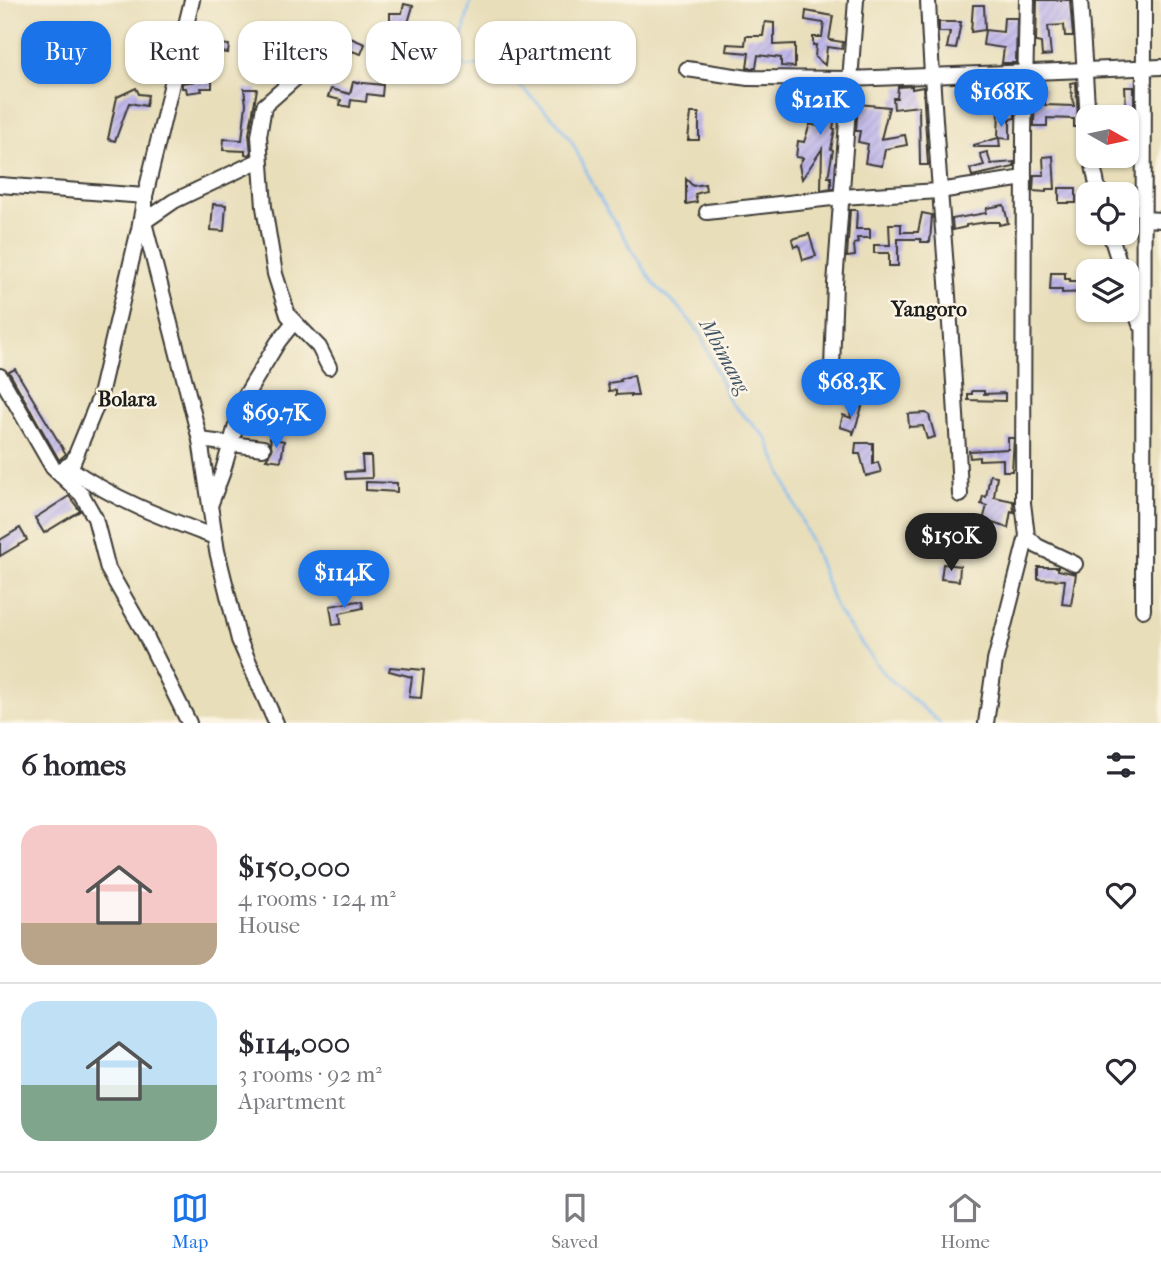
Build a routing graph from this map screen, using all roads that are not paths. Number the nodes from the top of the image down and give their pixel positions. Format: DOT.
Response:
graph roads {
  1 [pos="192,0"];
  2 [pos="856,0"];
  3 [pos="928,0"];
  4 [pos="1027,0"];
  5 [pos="1080,0"];
  6 [pos="1144,0"];
  7 [pos="1161,67"];
  8 [pos="1144,68"];
  9 [pos="687,69"];
  10 [pos="1085,70"];
  11 [pos="1026,73"];
  12 [pos="931,77"];
  13 [pos="849,79"];
  14 [pos="289,84"];
  15 [pos="1087,105"];
  16 [pos="260,160"];
  17 [pos="1024,178"];
  18 [pos="0,186"];
  19 [pos="939,191"];
  20 [pos="145,196"];
  21 [pos="841,197"];
  22 [pos="707,212"];
  23 [pos="1144,219"];
  24 [pos="1161,220"];
  25 [pos="145,221"];
  26 [pos="1139,320"];
  27 [pos="294,322"];
  28 [pos="1142,328"];
  29 [pos="329,367"];
  30 [pos="0,376"];
  31 [pos="831,396"];
  32 [pos="200,440"];
  33 [pos="231,443"];
  34 [pos="263,448"];
  35 [pos="64,469"];
  36 [pos="960,495"];
  37 [pos="210,505"];
  38 [pos="1027,536"];
  39 [pos="215,537"];
  40 [pos="1075,564"];
  41 [pos="1143,610"];
  42 [pos="189,723"];
  43 [pos="276,723"];
  44 [pos="986,723"];
  1 -- 20 [label="street"];
  2 -- 13 [label="street"];
  3 -- 12 [label="street"];
  4 -- 11 [label="street"];
  5 -- 10 [label="street"];
  6 -- 8 [label="street"];
  7 -- 8 [label="street"];
  8 -- 10 [label="street"];
  8 -- 23 [label="street"];
  9 -- 13 [label="street"];
  10 -- 11 [label="street"];
  10 -- 15 [label="street"];
  11 -- 12 [label="street"];
  11 -- 17 [label="street"];
  12 -- 13 [label="street"];
  12 -- 19 [label="street"];
  13 -- 21 [label="street"];
  14 -- 16 [label="street"];
  16 -- 25 [label="street"];
  16 -- 27 [label="street"];
  17 -- 19 [label="street"];
  17 -- 38 [label="street"];
  18 -- 20 [label="street"];
  19 -- 21 [label="street"];
  19 -- 36 [label="street"];
  20 -- 25 [label="street"];
  20 -- 35 [label="street"];
  21 -- 22 [label="street"];
  21 -- 31 [label="street"];
  23 -- 24 [label="street"];
  23 -- 28 [label="street"];
  25 -- 32 [label="street"];
  26 -- 28 [label="street"];
  27 -- 29 [label="street"];
  27 -- 33 [label="street"];
  28 -- 41 [label="street"];
  30 -- 35 [label="street"];
  32 -- 33 [label="street"];
  32 -- 37 [label="street"];
  33 -- 34 [label="street"];
  33 -- 37 [label="street"];
  35 -- 39 [label="street"];
  35 -- 42 [label="street"];
  37 -- 39 [label="street"];
  38 -- 40 [label="street"];
  38 -- 44 [label="street"];
  39 -- 43 [label="street"];
}
